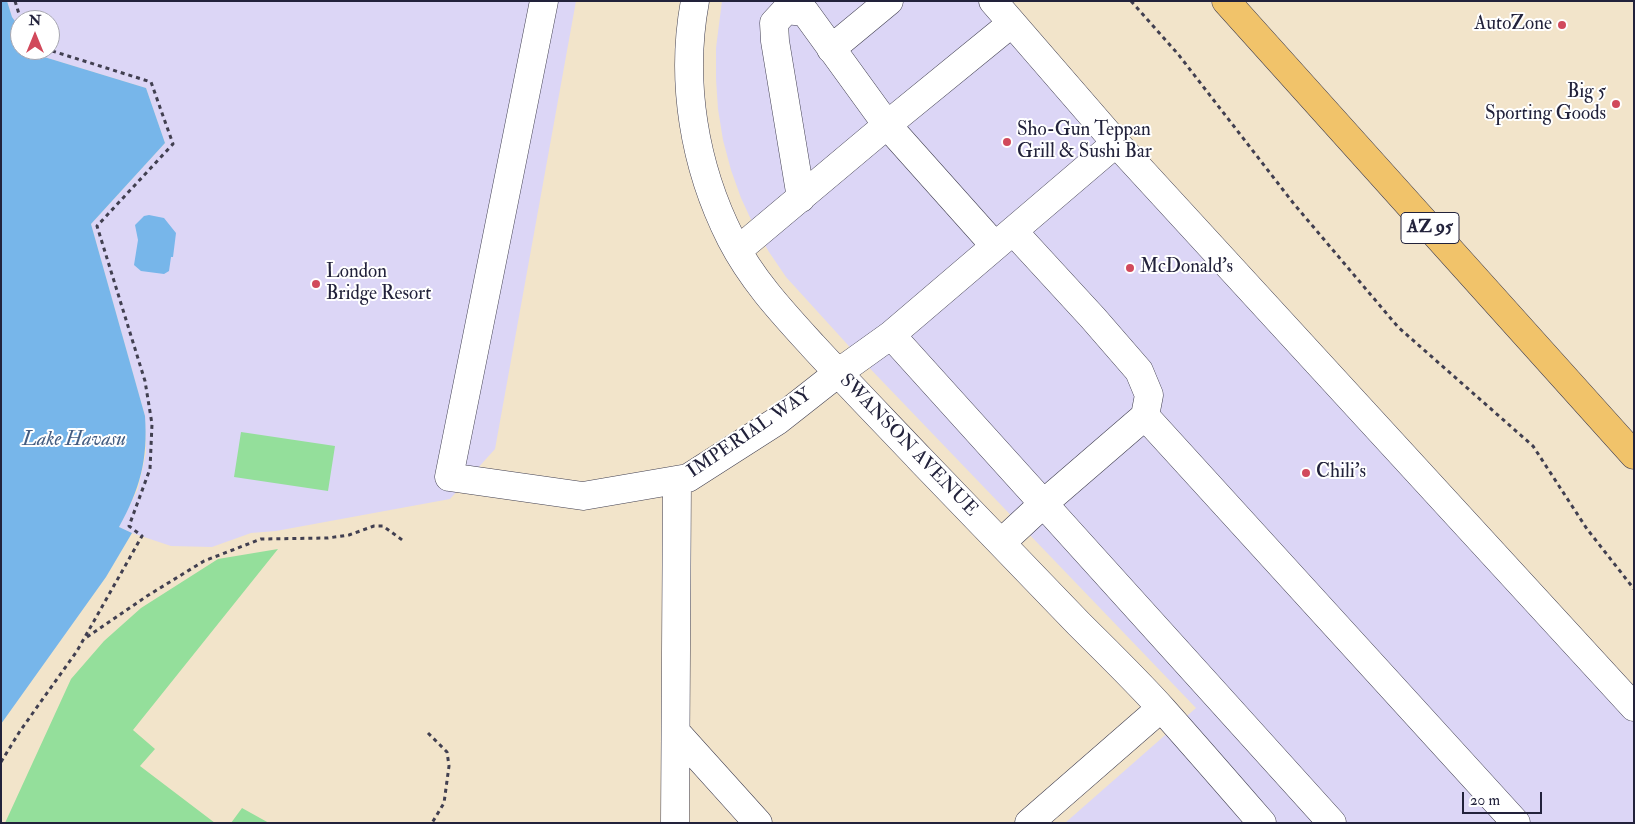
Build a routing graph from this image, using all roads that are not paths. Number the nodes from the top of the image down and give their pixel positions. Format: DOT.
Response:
graph roads {
  1 [pos="544,1"];
  2 [pos="695,1"];
  3 [pos="890,1"];
  4 [pos="994,1"];
  5 [pos="1226,1"];
  6 [pos="1012,23"];
  7 [pos="832,49"];
  8 [pos="887,125"];
  9 [pos="1116,143"];
  10 [pos="801,198"];
  11 [pos="1004,239"];
  12 [pos="738,250"];
  13 [pos="891,335"];
  14 [pos="838,373"];
  15 [pos="1145,416"];
  16 [pos="1634,455"];
  17 [pos="677,480"];
  18 [pos="1043,504"];
  19 [pos="1001,543"];
  20 [pos="1161,708"];
  21 [pos="1634,708"];
  22 [pos="676,732"];
  23 [pos="675,823"];
  24 [pos="758,823"];
  25 [pos="1029,823"];
  26 [pos="1262,823"];
  27 [pos="1332,823"];
  28 [pos="1516,823"];
  1 -- 17 [label="street, IMPERIAL WAY"];
  2 -- 12 [label="street, SWANSON AVENUE"];
  3 -- 7 [label="street"];
  4 -- 6 [label="street"];
  5 -- 16 [label="highway, AZ 95"];
  6 -- 8 [label="street"];
  6 -- 9 [label="street"];
  7 -- 8 [label="street"];
  7 -- 10 [label="street"];
  8 -- 10 [label="street"];
  8 -- 11 [label="street"];
  9 -- 11 [label="street, IMPERIAL WAY"];
  9 -- 21 [label="street"];
  10 -- 12 [label="street"];
  11 -- 13 [label="street, IMPERIAL WAY"];
  11 -- 15 [label="street"];
  12 -- 14 [label="street, SWANSON AVENUE"];
  13 -- 14 [label="street, IMPERIAL WAY"];
  13 -- 18 [label="street"];
  14 -- 17 [label="street, IMPERIAL WAY"];
  14 -- 19 [label="street, SWANSON AVENUE"];
  15 -- 18 [label="street"];
  15 -- 28 [label="street"];
  17 -- 22 [label="street"];
  18 -- 19 [label="street"];
  18 -- 27 [label="street"];
  19 -- 20 [label="street, SWANSON AVENUE"];
  20 -- 25 [label="street"];
  20 -- 26 [label="street, SWANSON AVENUE"];
  22 -- 23 [label="street"];
  22 -- 24 [label="street"];
}
